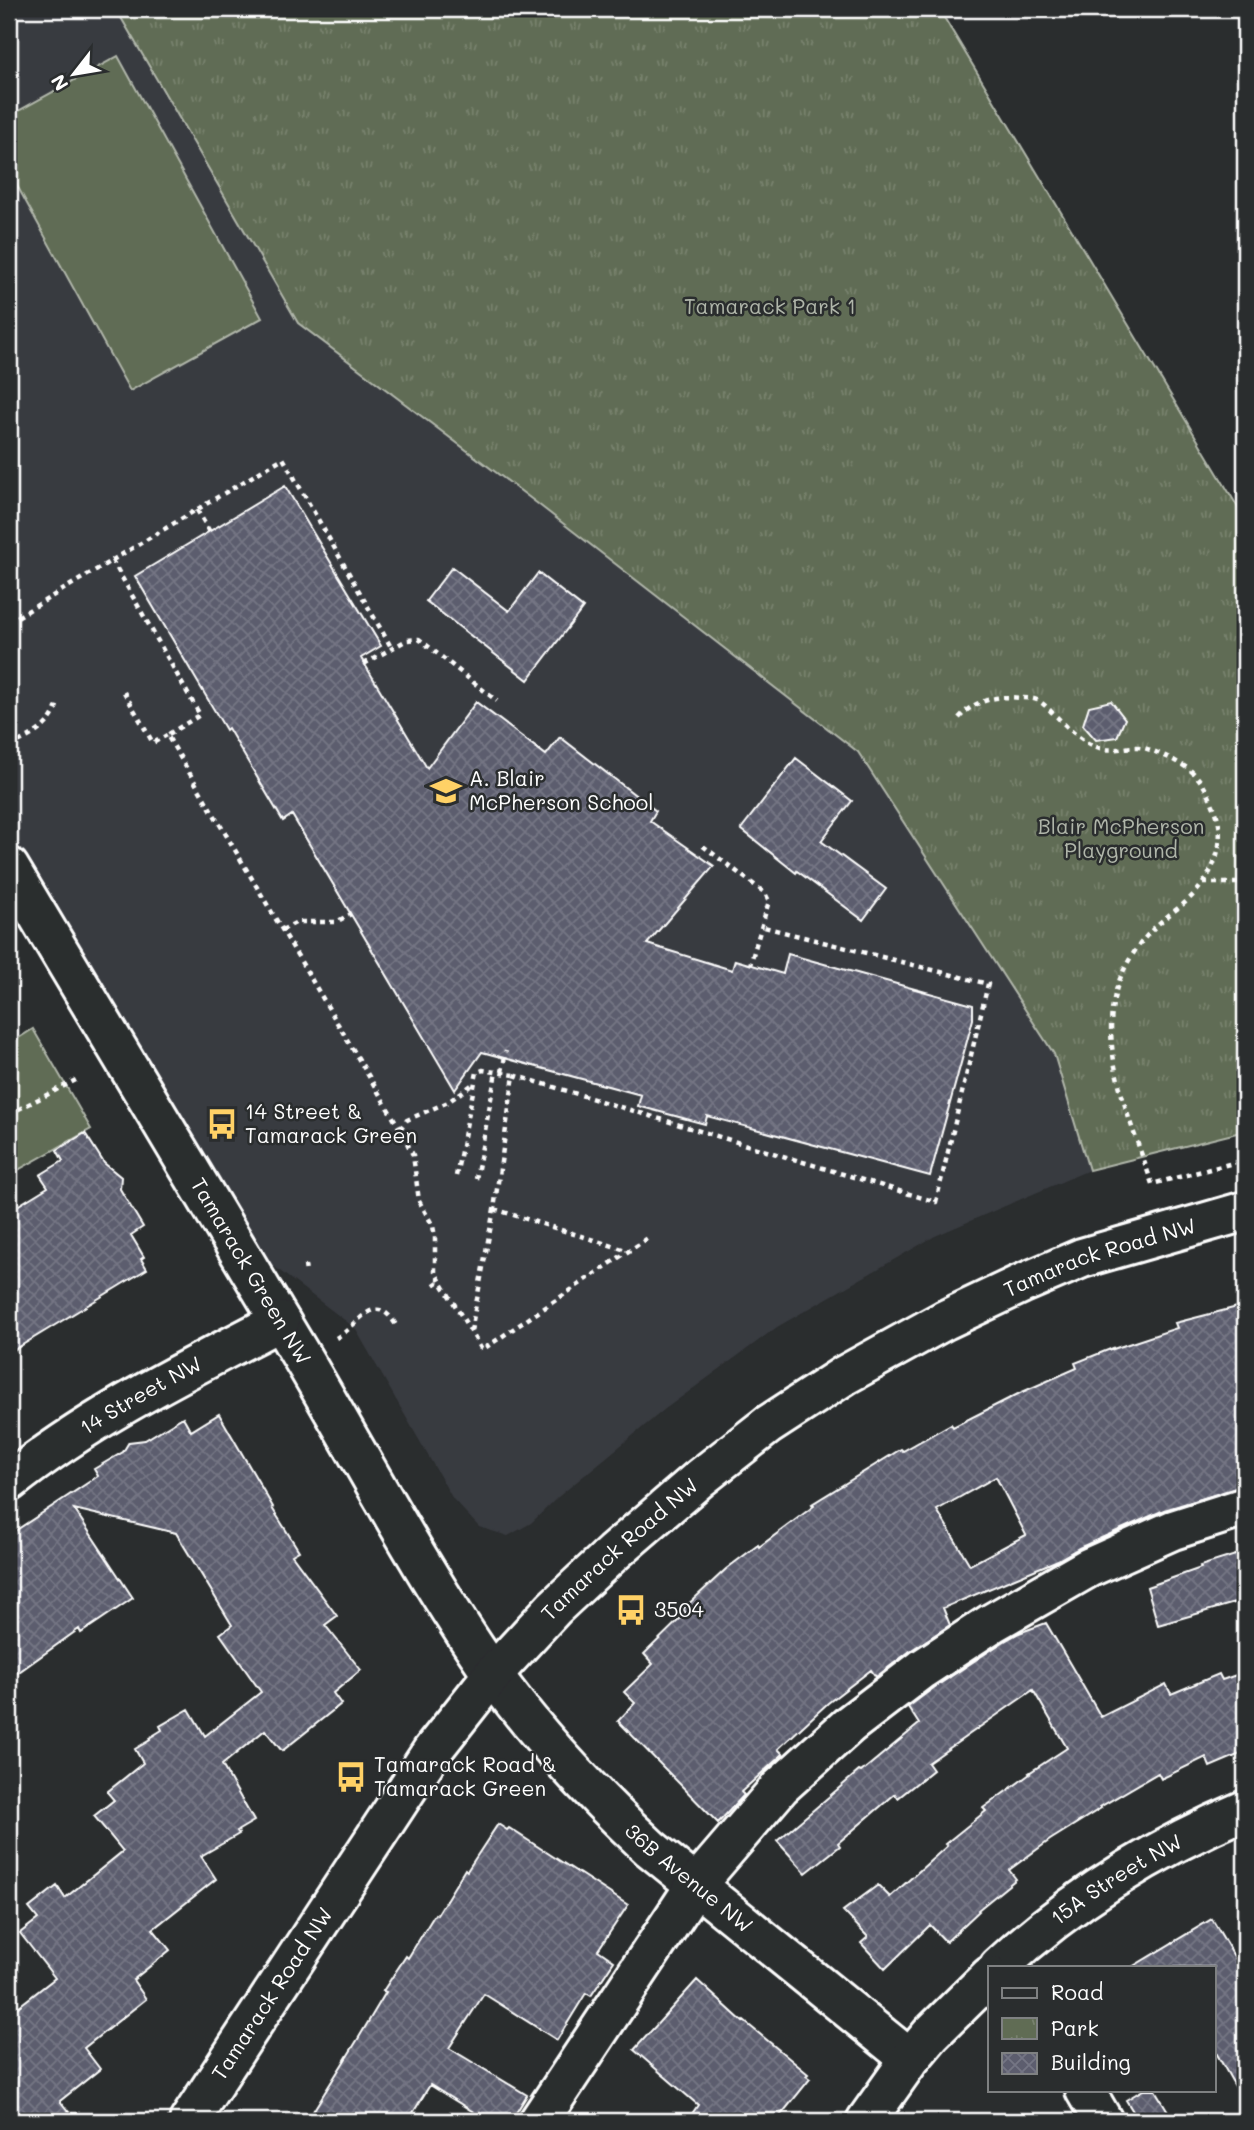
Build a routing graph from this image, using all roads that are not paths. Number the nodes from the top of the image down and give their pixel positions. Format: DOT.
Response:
graph roads {
  1 [pos="9,867"];
  2 [pos="1245,1211"];
  3 [pos="280,1321"];
  4 [pos="9,1482"];
  5 [pos="1245,1507"];
  6 [pos="493,1674"];
  7 [pos="1245,1811"];
  8 [pos="695,1885"];
  9 [pos="1004,1966"];
  10 [pos="988,1981"];
  11 [pos="910,2059"];
  12 [pos="1086,2092"];
  13 [pos="189,2121"];
  14 [pos="539,2121"];
  15 [pos="866,2121"];
  16 [pos="1103,2121"];
  1 -- 3 [label="street, Tamarack Green NW"];
  2 -- 6 [label="street, Tamarack Road NW"];
  3 -- 4 [label="street, 14 Street NW"];
  3 -- 6 [label="street, Tamarack Green NW"];
  5 -- 8 [label="street"];
  6 -- 8 [label="street, 36B Avenue NW"];
  6 -- 13 [label="street, Tamarack Road NW"];
  7 -- 9 [label="street, 15A Street NW"];
  8 -- 11 [label="street, 36B Avenue NW"];
  8 -- 14 [label="street"];
  10 -- 11 [label="street, 15A Street NW"];
  11 -- 15 [label="street, 15A Street NW"];
  12 -- 16 [label="street"];
}
